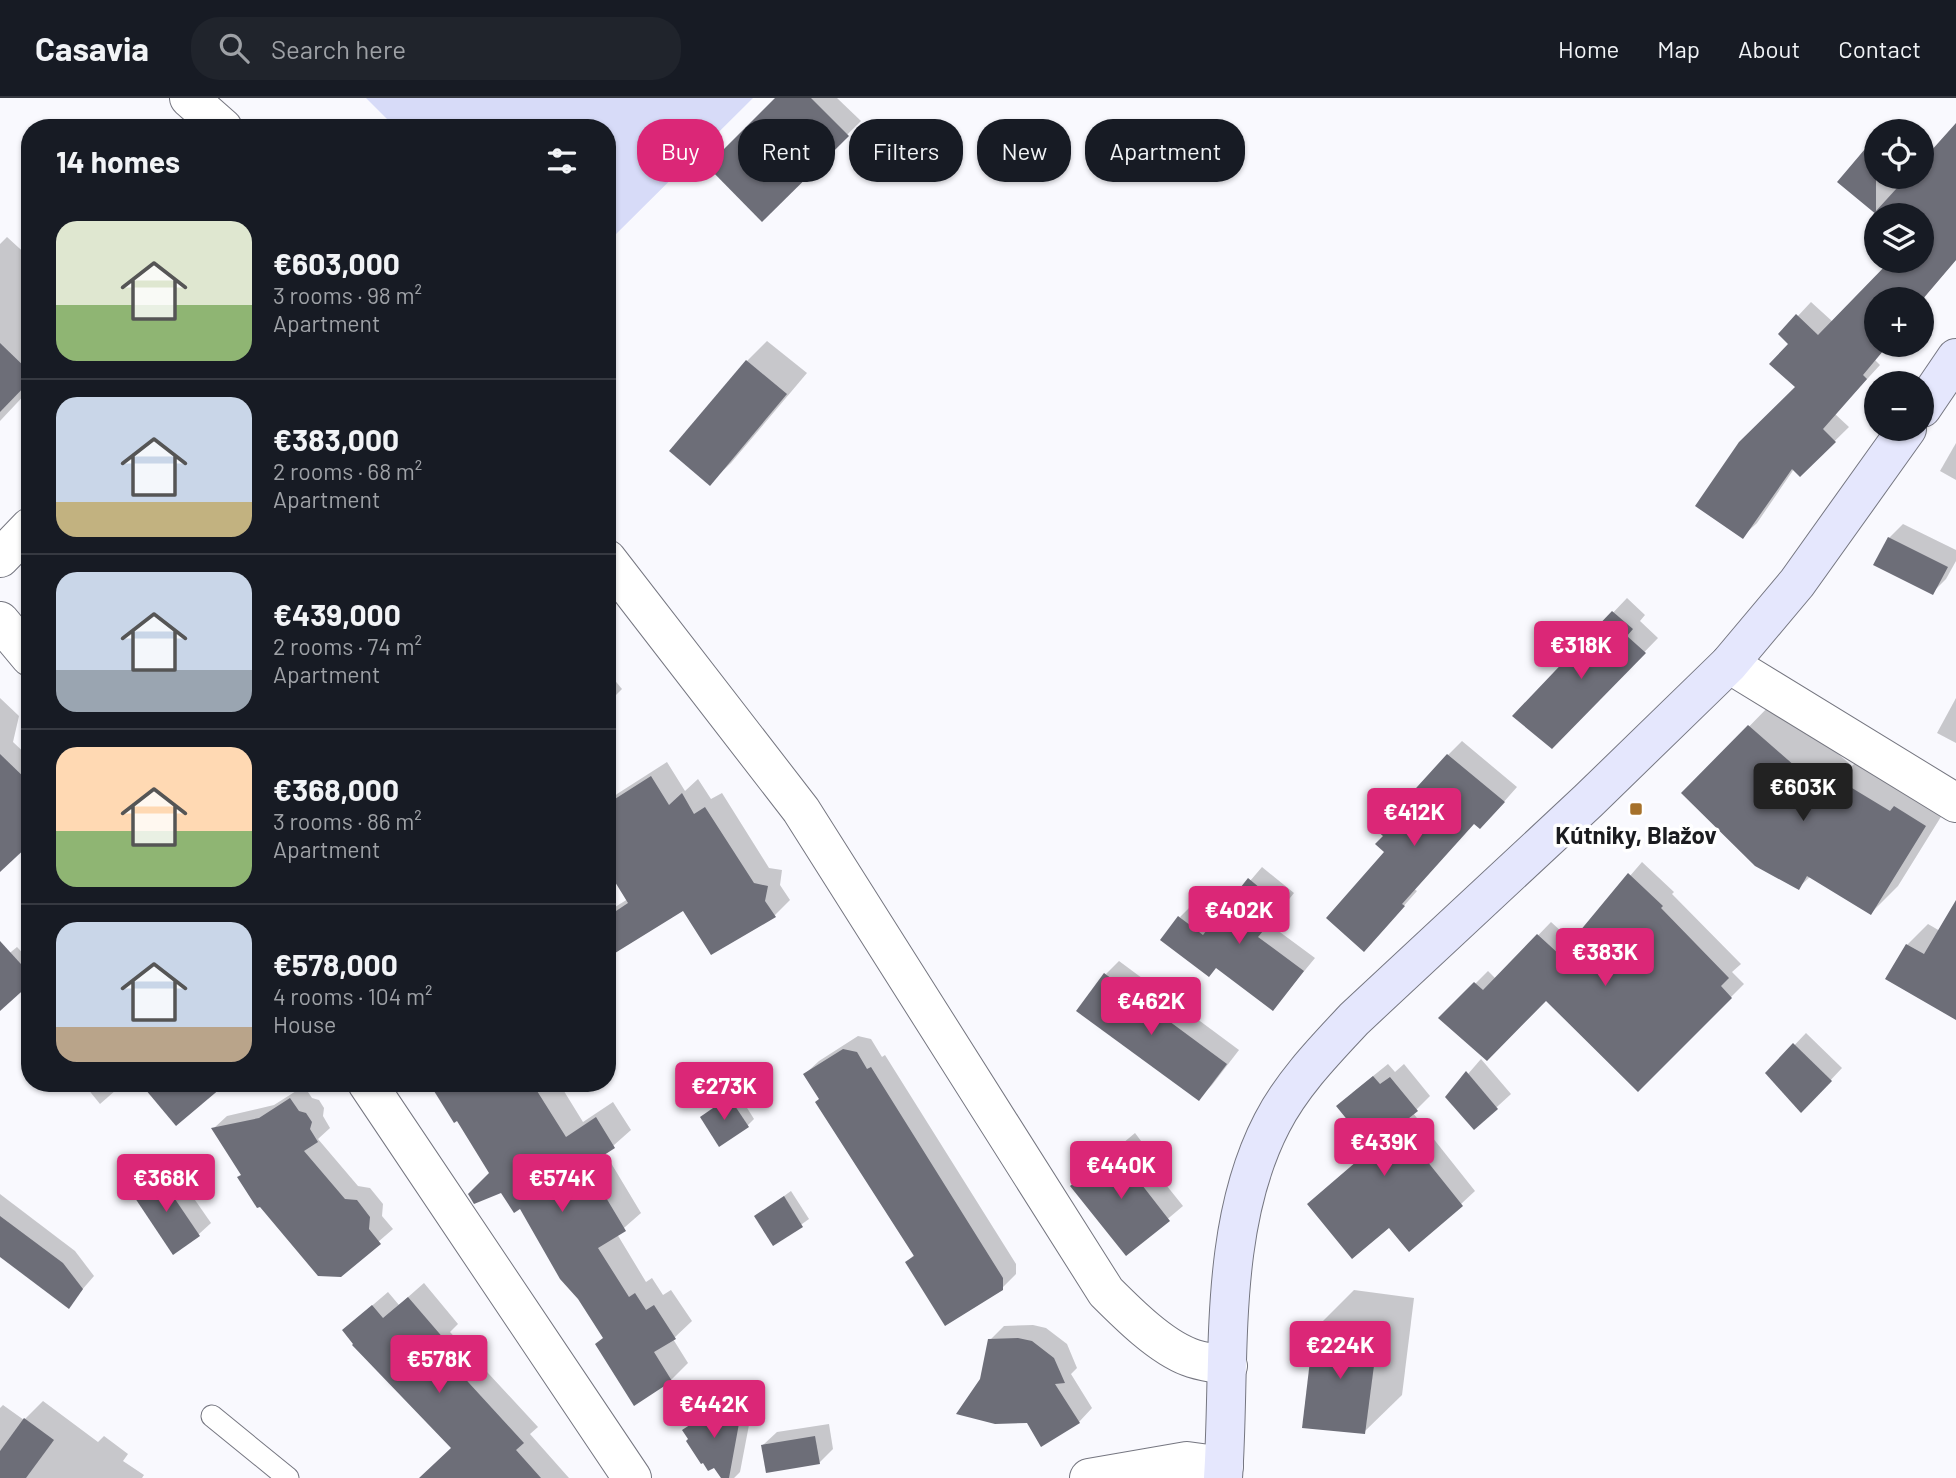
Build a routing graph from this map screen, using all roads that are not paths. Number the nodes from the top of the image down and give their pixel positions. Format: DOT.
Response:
graph roads {
  1 [pos="189,98"];
  2 [pos="213,119"];
  3 [pos="1956,358"];
  4 [pos="1934,390"];
  5 [pos="1898,441"];
  6 [pos="21,536"];
  7 [pos="0,558"];
  8 [pos="616,571"];
  9 [pos="0,621"];
  10 [pos="21,646"];
  11 [pos="1729,664"];
  12 [pos="1956,803"];
  13 [pos="372,1092"];
  14 [pos="1228,1366"];
  15 [pos="212,1416"];
  16 [pos="1224,1472"];
  17 [pos="288,1478"];
  18 [pos="632,1478"];
  19 [pos="1089,1478"];
  1 -- 2 [label="street"];
  3 -- 4 [label="street"];
  5 -- 11 [label="street"];
  6 -- 7 [label="street"];
  8 -- 14 [label="street"];
  9 -- 10 [label="street"];
  11 -- 12 [label="street"];
  11 -- 14 [label="street"];
  13 -- 18 [label="street"];
  14 -- 16 [label="street"];
  15 -- 17 [label="lane"];
  16 -- 19 [label="street"];
}
